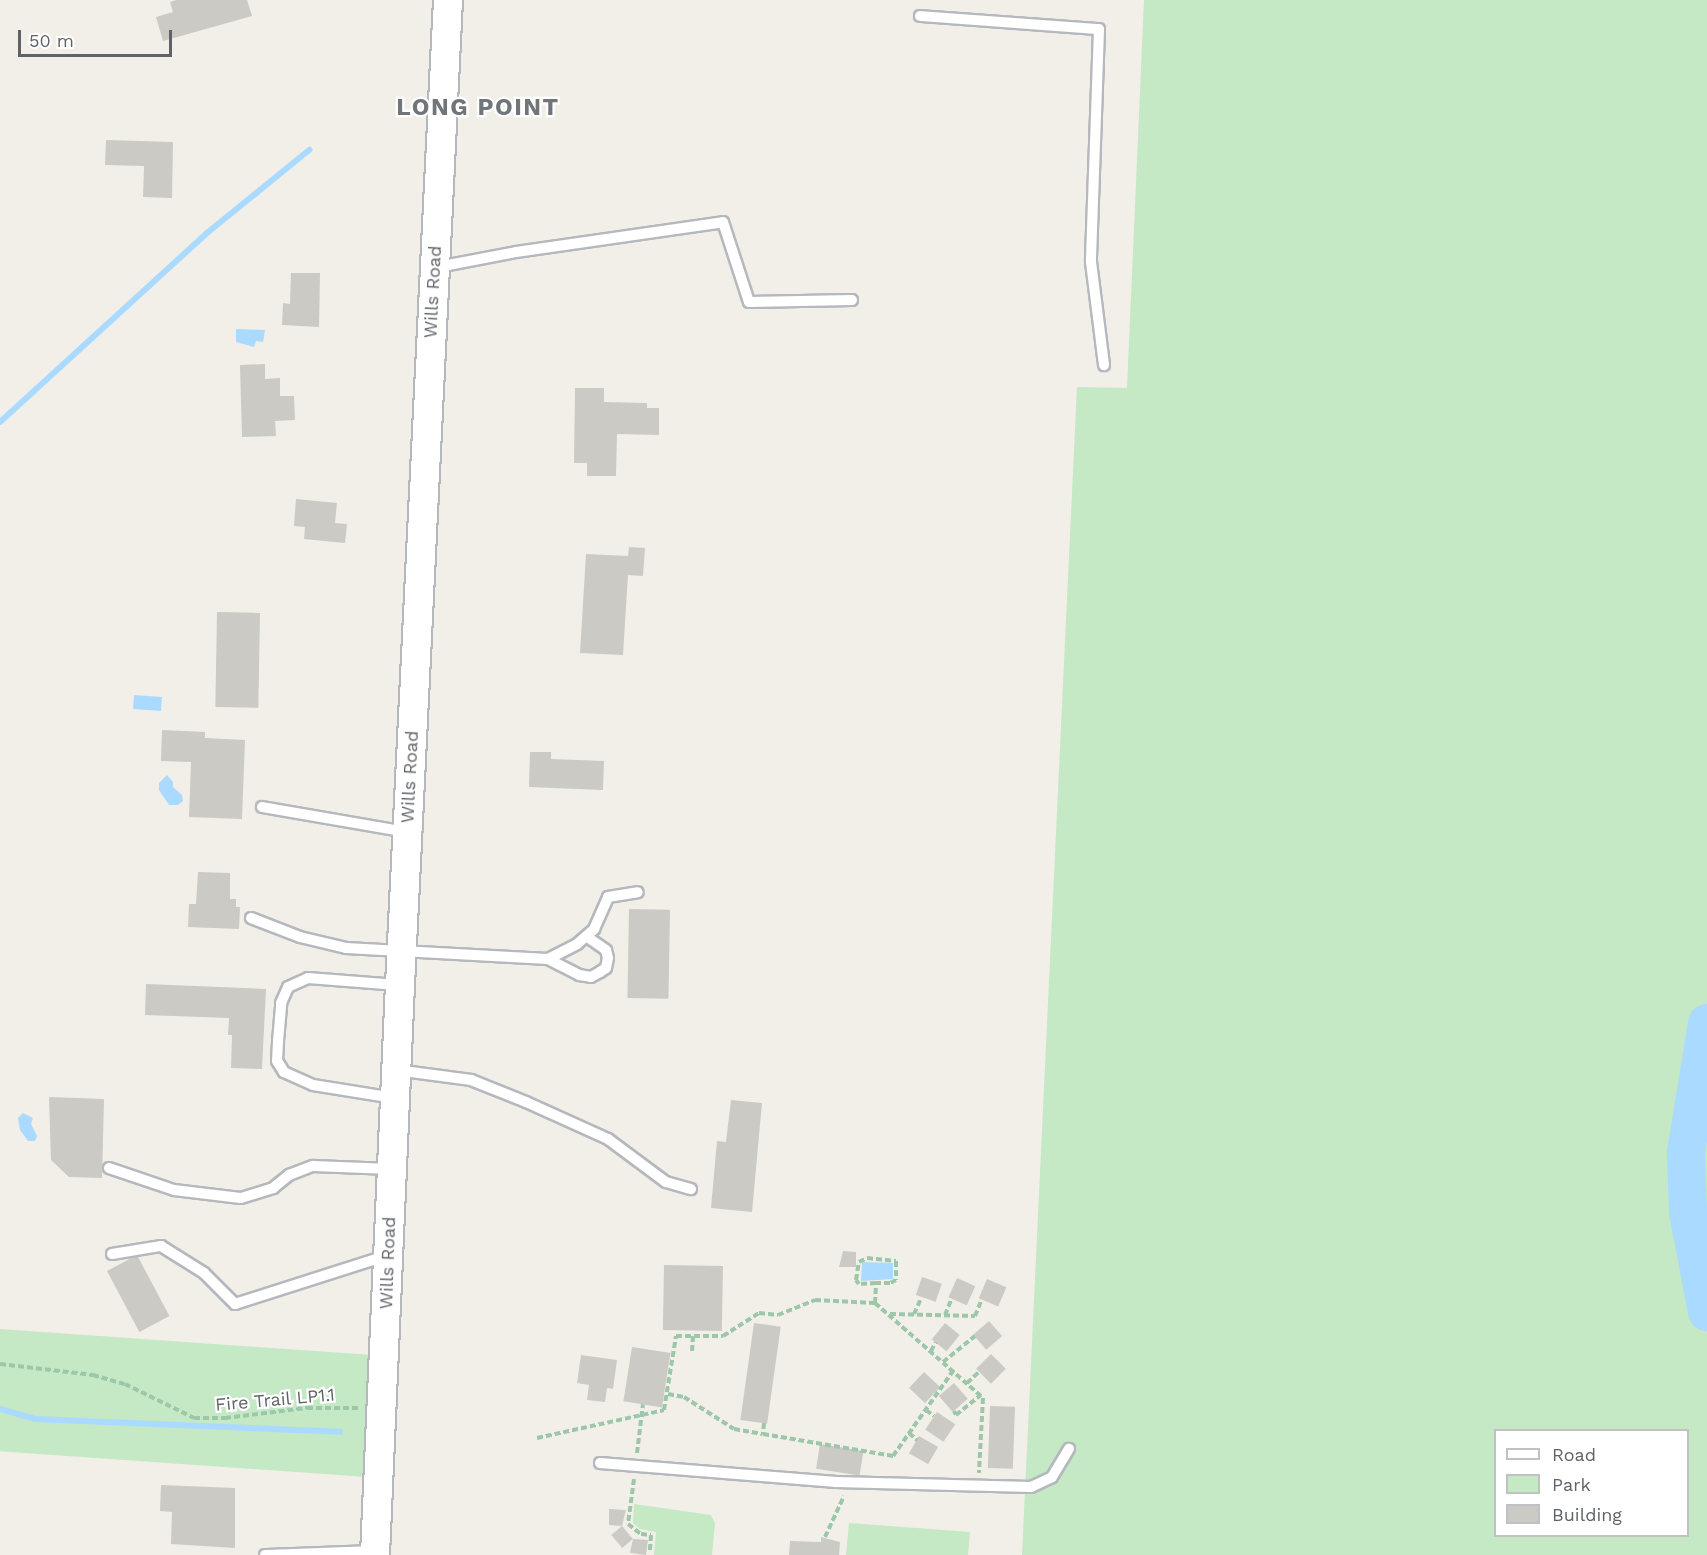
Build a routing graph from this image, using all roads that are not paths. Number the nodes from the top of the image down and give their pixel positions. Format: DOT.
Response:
graph roads {
  1 [pos="447,0"];
  2 [pos="920,16"];
  3 [pos="434,268"];
  4 [pos="852,300"];
  5 [pos="1104,365"];
  6 [pos="262,807"];
  7 [pos="407,832"];
  8 [pos="638,892"];
  9 [pos="251,918"];
  10 [pos="586,936"];
  11 [pos="401,950"];
  12 [pos="549,959"];
  13 [pos="400,985"];
  14 [pos="395,1084"];
  15 [pos="109,1168"];
  16 [pos="392,1169"];
  17 [pos="691,1189"];
  18 [pos="112,1254"];
  19 [pos="388,1255"];
  20 [pos="1069,1449"];
  21 [pos="600,1463"];
  22 [pos="375,1553"];
  23 [pos="265,1555"];
  1 -- 3 [label="street, Wills Road"];
  2 -- 5 [label="lane"];
  3 -- 4 [label="lane"];
  3 -- 7 [label="street, Wills Road"];
  6 -- 7 [label="lane"];
  7 -- 11 [label="street, Wills Road"];
  8 -- 10 [label="lane"];
  9 -- 11 [label="lane"];
  10 -- 12 [label="lane"];
  10 -- 12 [label="lane"];
  11 -- 12 [label="lane"];
  11 -- 13 [label="street, Wills Road"];
  13 -- 14 [label="street, Wills Road"];
  13 -- 14 [label="lane"];
  14 -- 16 [label="street, Wills Road"];
  14 -- 17 [label="lane"];
  15 -- 16 [label="lane"];
  16 -- 19 [label="street, Wills Road"];
  18 -- 19 [label="lane"];
  19 -- 22 [label="street, Wills Road"];
  20 -- 21 [label="lane"];
  22 -- 23 [label="lane"];
}
